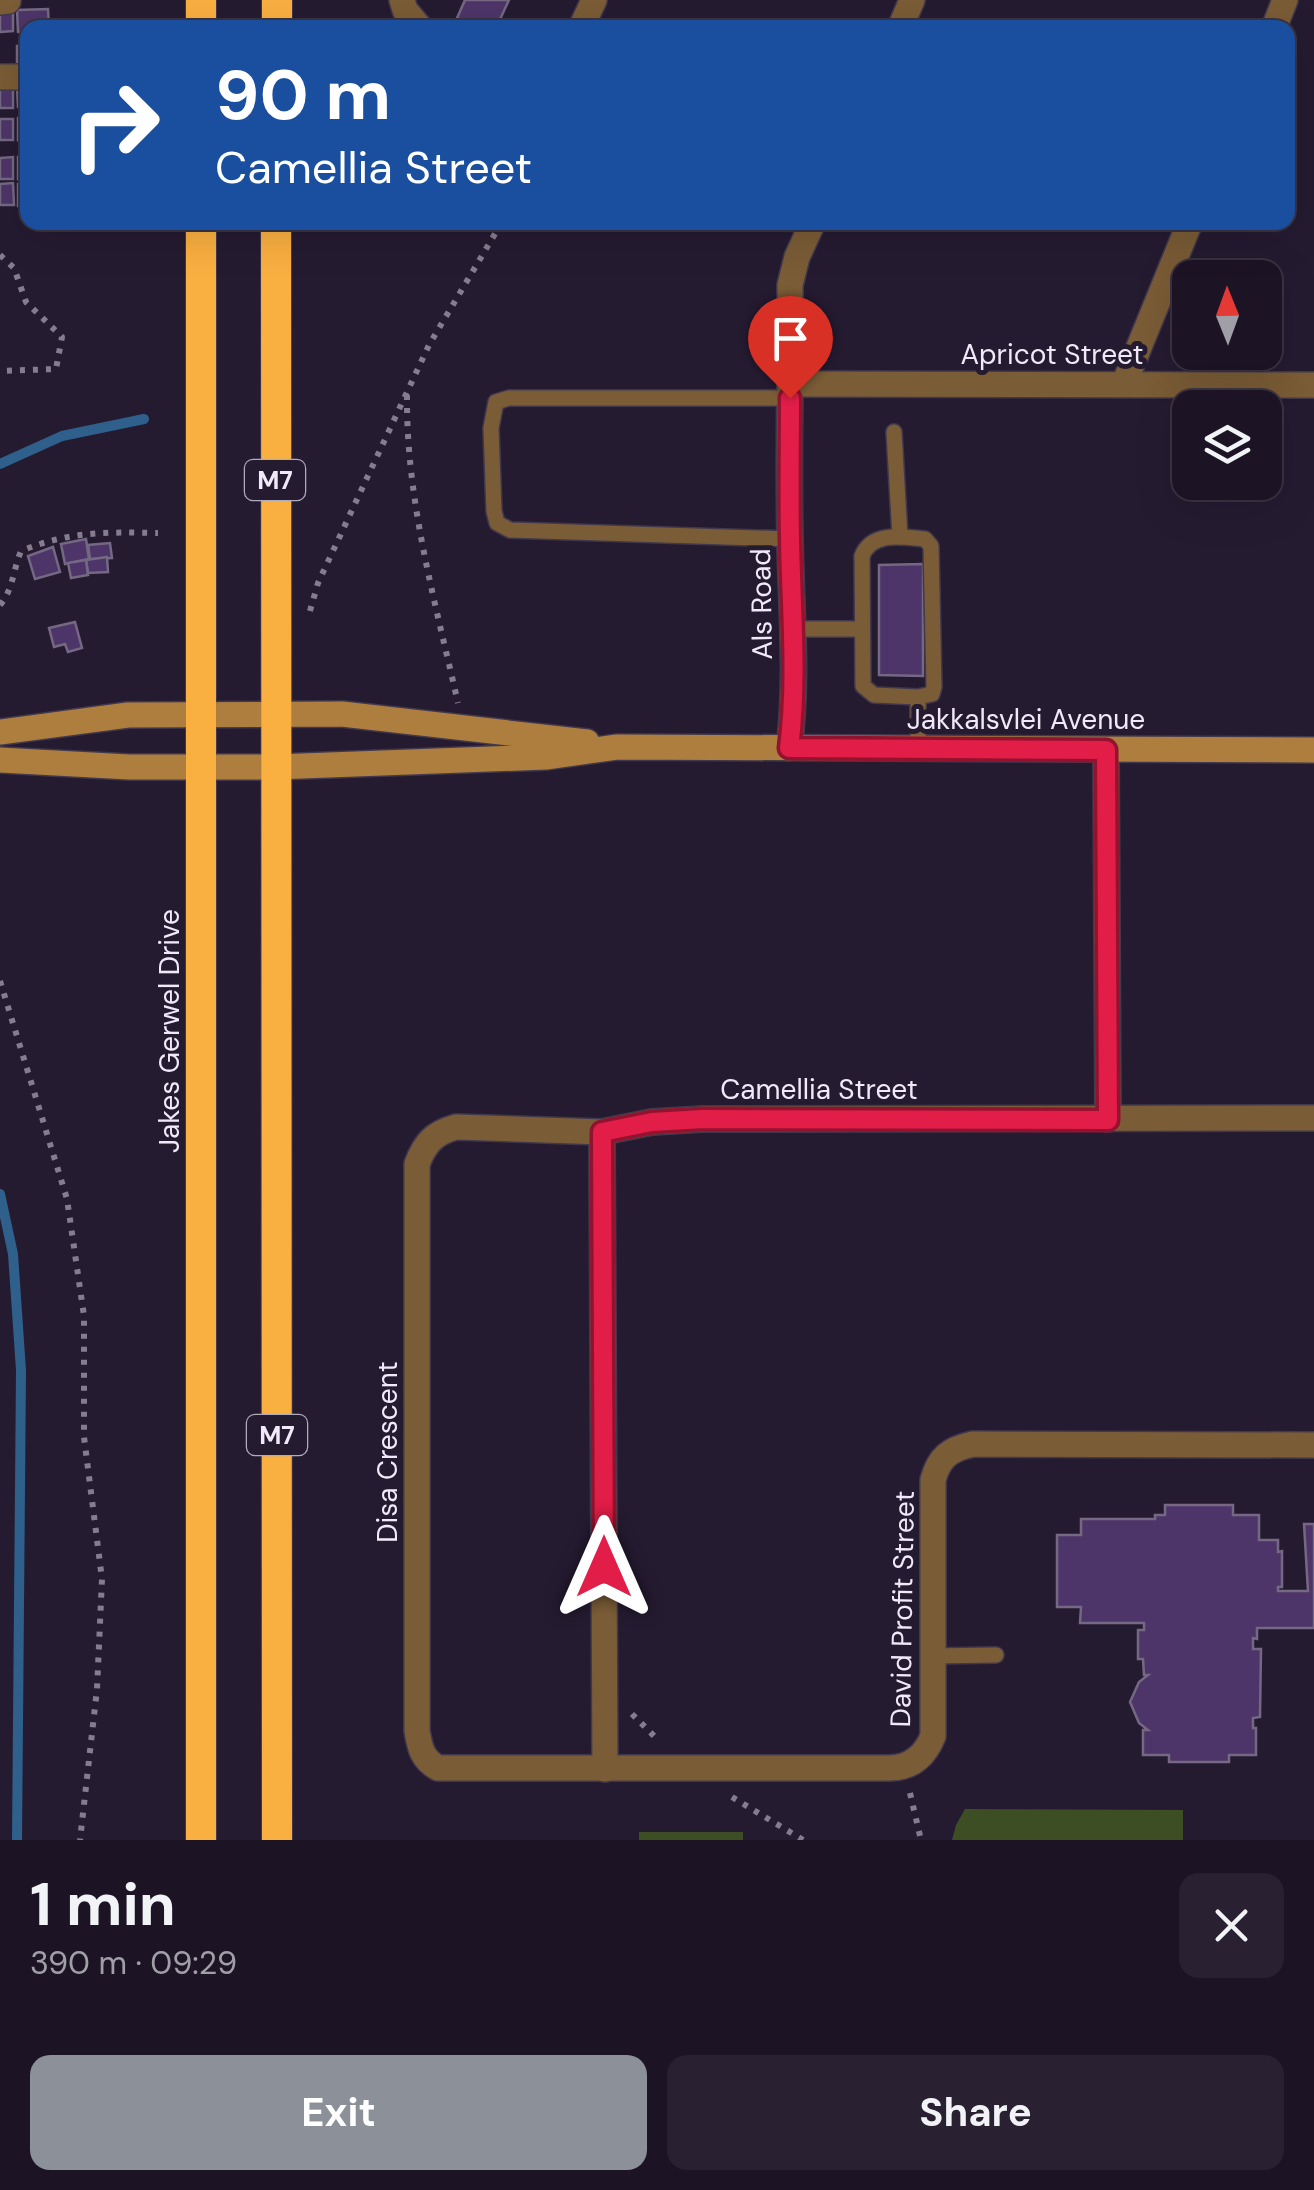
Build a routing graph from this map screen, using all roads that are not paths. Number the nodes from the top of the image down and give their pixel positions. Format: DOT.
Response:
graph roads {
  1 [pos="8,1"];
  2 [pos="0,2"];
  3 [pos="201,230"];
  4 [pos="276,230"];
  5 [pos="809,230"];
  6 [pos="1187,230"];
  7 [pos="1124,384"];
  8 [pos="1314,386"];
  9 [pos="791,391"];
  10 [pos="894,432"];
  11 [pos="900,537"];
  12 [pos="790,539"];
  13 [pos="794,629"];
  14 [pos="862,629"];
  15 [pos="918,697"];
  16 [pos="276,714"];
  17 [pos="199,715"];
  18 [pos="0,732"];
  19 [pos="617,747"];
  20 [pos="789,748"];
  21 [pos="918,748"];
  22 [pos="1106,750"];
  23 [pos="1314,750"];
  24 [pos="0,760"];
  25 [pos="275,766"];
  26 [pos="199,767"];
  27 [pos="1314,1118"];
  28 [pos="1108,1120"];
  29 [pos="602,1132"];
  30 [pos="1314,1445"];
  31 [pos="932,1656"];
  32 [pos="996,1656"];
  33 [pos="605,1769"];
  34 [pos="201,1840"];
  35 [pos="277,1840"];
  1 -- 2 [label="street"];
  3 -- 17 [label="highway, Jakes Gerwel Drive"];
  4 -- 16 [label="highway, M7"];
  5 -- 9 [label="street, Als Road"];
  6 -- 7 [label="street"];
  7 -- 8 [label="street, Apricot Street"];
  7 -- 9 [label="street, Apricot Street"];
  9 -- 12 [label="street, Als Road"];
  9 -- 12 [label="lane"];
  10 -- 11 [label="lane"];
  11 -- 14 [label="lane"];
  11 -- 15 [label="lane"];
  12 -- 13 [label="street, Als Road"];
  13 -- 14 [label="lane"];
  13 -- 20 [label="street, Als Road"];
  14 -- 15 [label="lane"];
  15 -- 21 [label="lane"];
  16 -- 17 [label="street, Jakkalsvlei Avenue"];
  16 -- 19 [label="street, Jakkalsvlei Avenue"];
  16 -- 25 [label="highway, M7"];
  17 -- 18 [label="street, Jakkalsvlei Avenue"];
  17 -- 26 [label="highway, Jakes Gerwel Drive"];
  19 -- 20 [label="street, Jakkalsvlei Avenue"];
  19 -- 25 [label="street, Jakkalsvlei Avenue"];
  20 -- 21 [label="street, Jakkalsvlei Avenue"];
  21 -- 22 [label="street, Jakkalsvlei Avenue"];
  22 -- 23 [label="street, Jakkalsvlei Avenue"];
  22 -- 28 [label="street"];
  24 -- 26 [label="street, Jakkalsvlei Avenue"];
  25 -- 26 [label="street, Jakkalsvlei Avenue"];
  25 -- 35 [label="highway, M7"];
  26 -- 34 [label="highway, Jakes Gerwel Drive"];
  27 -- 28 [label="street, Camellia Street"];
  28 -- 29 [label="street, Camellia Street"];
  29 -- 33 [label="street"];
  29 -- 33 [label="street, Disa Crescent"];
  30 -- 31 [label="street, David Profit Street"];
  31 -- 32 [label="lane"];
  31 -- 33 [label="street, David Profit Street"];
}
